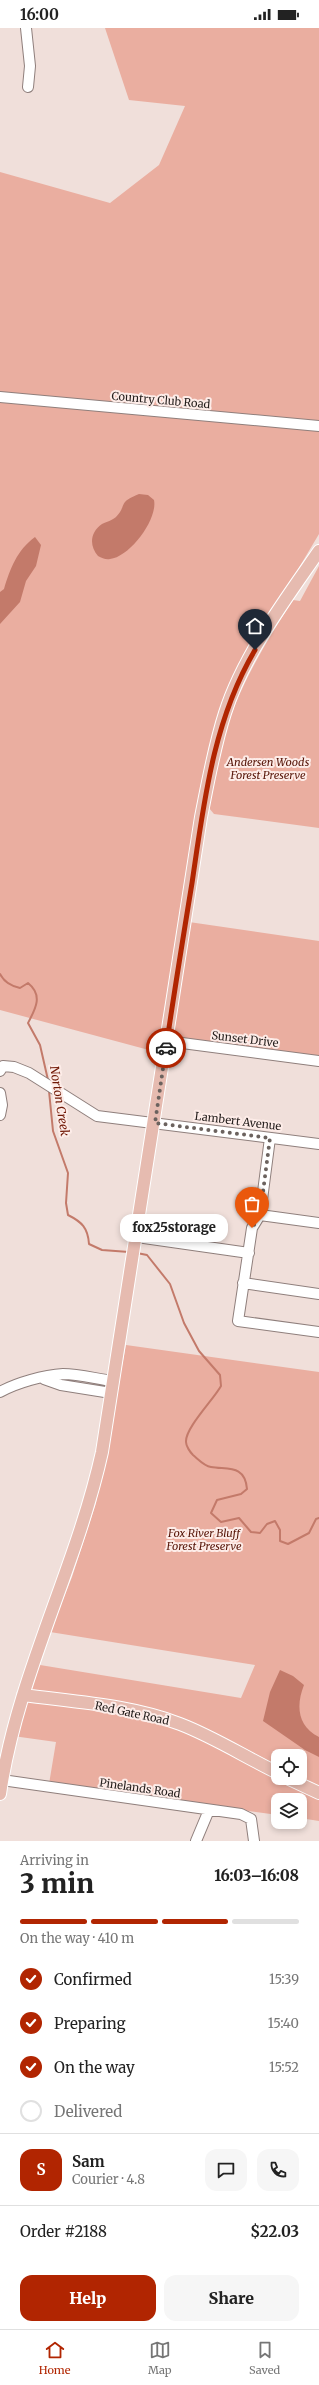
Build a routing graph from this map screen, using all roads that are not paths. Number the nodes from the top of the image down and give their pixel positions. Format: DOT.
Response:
graph roads {
  1 [pos="26,28"];
  2 [pos="28,87"];
  3 [pos="0,397"];
  4 [pos="319,426"];
  5 [pos="319,551"];
  6 [pos="167,1041"];
  7 [pos="319,1061"];
  8 [pos="0,1071"];
  9 [pos="0,1093"];
  10 [pos="0,1115"];
  11 [pos="155,1123"];
  12 [pos="270,1138"];
  13 [pos="319,1144"];
  14 [pos="260,1215"];
  15 [pos="319,1223"];
  16 [pos="136,1241"];
  17 [pos="249,1253"];
  18 [pos="243,1283"];
  19 [pos="319,1294"];
  20 [pos="319,1332"];
  21 [pos="112,1387"];
  22 [pos="0,1392"];
  23 [pos="23,1695"];
  24 [pos="271,1770"];
  25 [pos="2,1780"];
  26 [pos="302,1785"];
  27 [pos="319,1793"];
  28 [pos="0,1794"];
  29 [pos="209,1810"];
  30 [pos="196,1841"];
  31 [pos="254,1841"];
  1 -- 2 [label="street"];
  3 -- 4 [label="street, Country Club Road"];
  5 -- 6 [label="main road"];
  6 -- 7 [label="street, Sunset Drive"];
  6 -- 11 [label="main road"];
  8 -- 11 [label="street, Lambert Avenue"];
  9 -- 10 [label="street"];
  11 -- 12 [label="street, Lambert Avenue"];
  11 -- 16 [label="main road"];
  12 -- 13 [label="street, Lambert Avenue"];
  12 -- 14 [label="street"];
  14 -- 15 [label="street"];
  14 -- 17 [label="street"];
  16 -- 17 [label="street"];
  16 -- 21 [label="main road"];
  17 -- 18 [label="street"];
  18 -- 19 [label="street"];
  18 -- 20 [label="street"];
  21 -- 22 [label="street"];
  21 -- 23 [label="main road"];
  23 -- 24 [label="main road, Red Gate Road"];
  23 -- 25 [label="main road"];
  25 -- 28 [label="main road"];
  25 -- 29 [label="street, Pinelands Road"];
  26 -- 27 [label="main road"];
  29 -- 30 [label="street"];
  29 -- 31 [label="street, Pinelands Road"];
}
